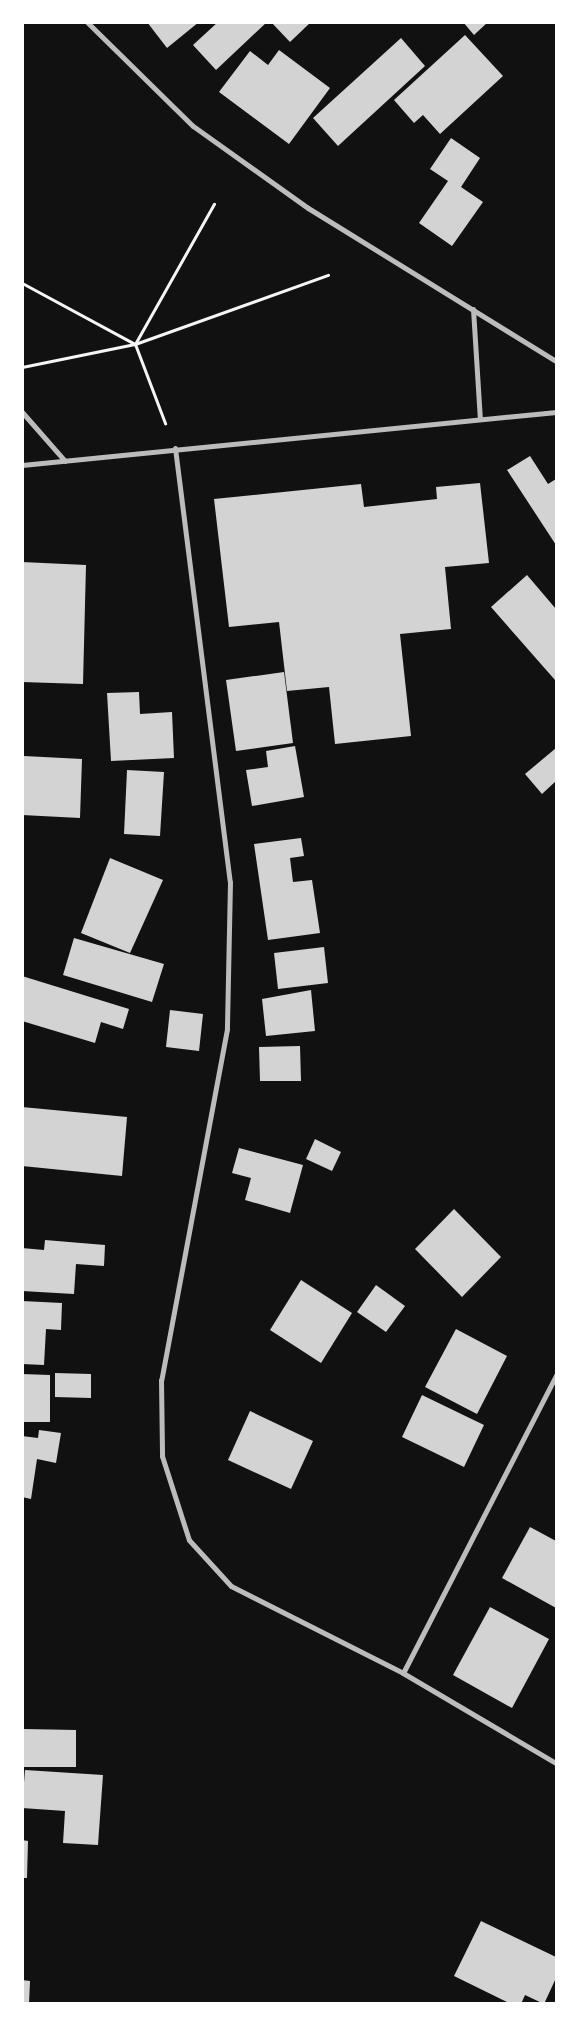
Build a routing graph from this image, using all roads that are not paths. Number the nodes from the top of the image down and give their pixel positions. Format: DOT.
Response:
graph roads {
  1 [pos="87,22"];
  2 [pos="473,309"];
  3 [pos="556,361"];
  4 [pos="22,412"];
  5 [pos="556,412"];
  6 [pos="480,419"];
  7 [pos="175,448"];
  8 [pos="65,461"];
  9 [pos="22,465"];
  10 [pos="556,1375"];
  11 [pos="403,1673"];
  12 [pos="556,1763"];
  1 -- 2 [label="street"];
  2 -- 3 [label="street"];
  2 -- 6 [label="street"];
  4 -- 8 [label="street"];
  5 -- 6 [label="street"];
  6 -- 7 [label="street"];
  7 -- 8 [label="street"];
  7 -- 11 [label="street"];
  8 -- 9 [label="street"];
  10 -- 11 [label="street"];
  11 -- 12 [label="street"];
}
